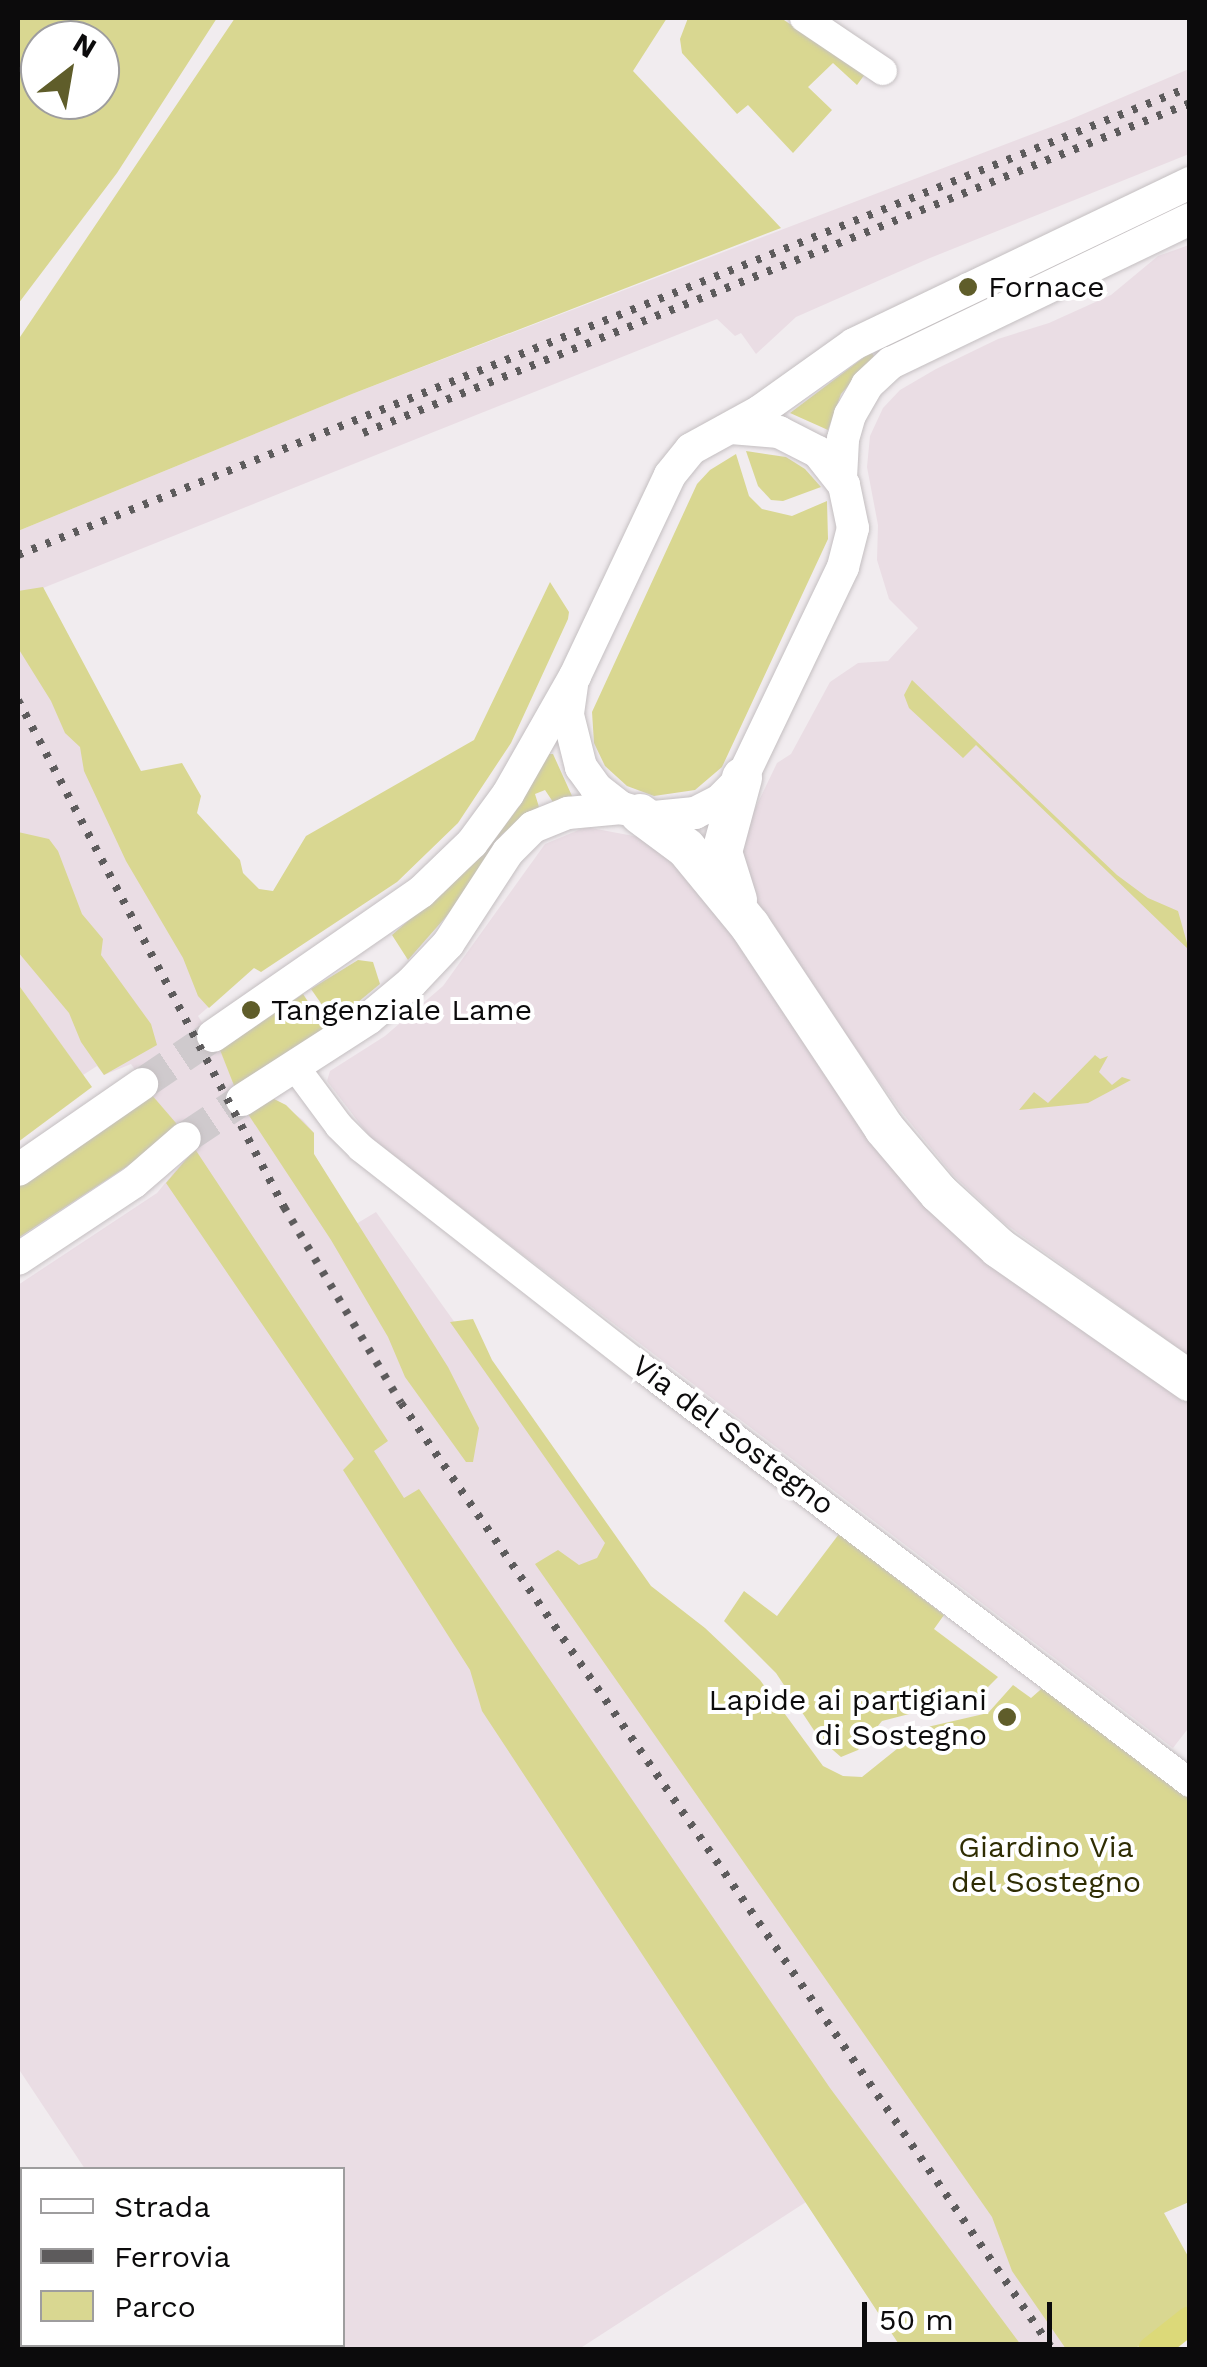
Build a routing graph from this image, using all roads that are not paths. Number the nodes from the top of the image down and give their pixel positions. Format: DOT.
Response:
graph roads {
  1 [pos="804,18"];
  2 [pos="883,70"];
  3 [pos="1190,183"];
  4 [pos="1190,219"];
  5 [pos="723,430"];
  6 [pos="841,478"];
  7 [pos="574,676"];
  8 [pos="742,778"];
  9 [pos="631,811"];
  10 [pos="750,926"];
  11 [pos="213,1036"];
  12 [pos="296,1068"];
  13 [pos="142,1084"];
  14 [pos="242,1100"];
  15 [pos="185,1138"];
  16 [pos="18,1170"];
  17 [pos="18,1259"];
  18 [pos="1190,1381"];
  19 [pos="1190,1783"];
  1 -- 2 [label="street"];
  3 -- 5 [label="main road"];
  4 -- 6 [label="main road"];
  5 -- 6 [label="main road"];
  5 -- 7 [label="main road"];
  6 -- 8 [label="main road"];
  7 -- 9 [label="main road"];
  7 -- 11 [label="main road"];
  8 -- 9 [label="main road"];
  8 -- 10 [label="highway"];
  9 -- 10 [label="highway"];
  9 -- 12 [label="main road"];
  10 -- 18 [label="highway"];
  12 -- 14 [label="main road"];
  12 -- 19 [label="street, Via del Sostegno"];
  13 -- 16 [label="main road"];
  15 -- 17 [label="main road"];
}
